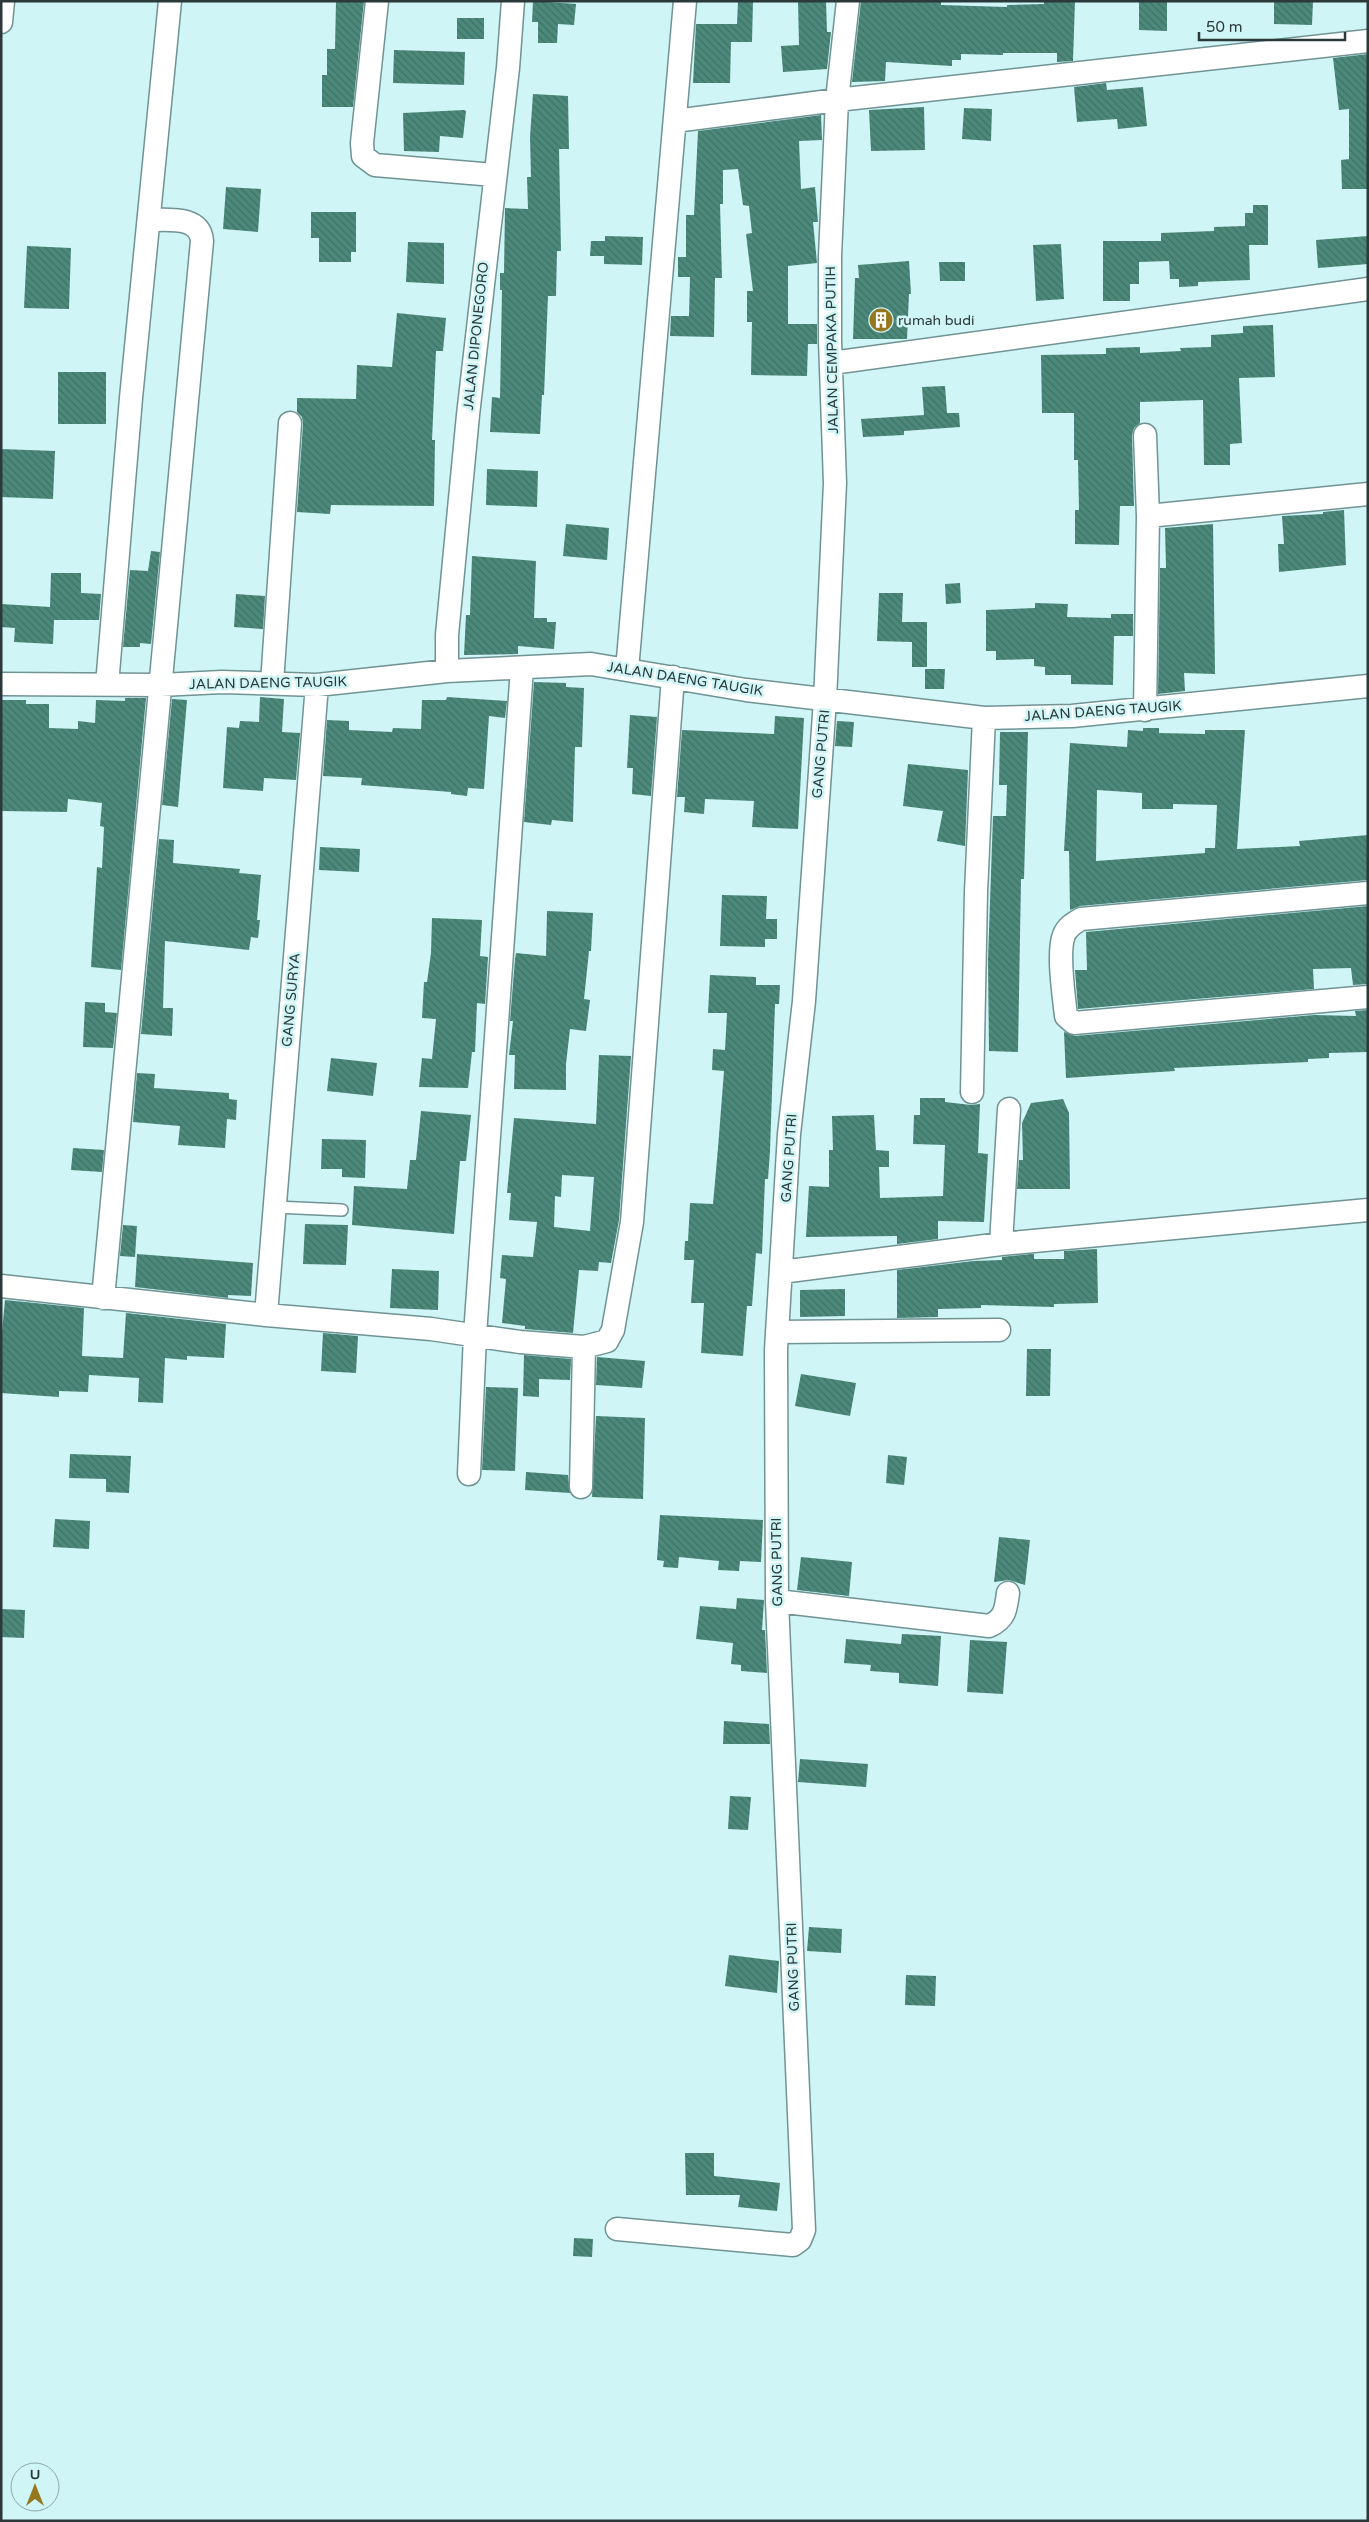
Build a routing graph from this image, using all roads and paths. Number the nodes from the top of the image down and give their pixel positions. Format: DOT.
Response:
graph roads {
  1 [pos="3,1"];
  2 [pos="170,1"];
  3 [pos="377,1"];
  4 [pos="513,1"];
  5 [pos="685,1"];
  6 [pos="848,1"];
  7 [pos="1,22"];
  8 [pos="1368,41"];
  9 [pos="837,100"];
  10 [pos="675,122"];
  11 [pos="494,175"];
  12 [pos="150,220"];
  13 [pos="1368,289"];
  14 [pos="832,363"];
  15 [pos="290,423"];
  16 [pos="1145,435"];
  17 [pos="1368,494"];
  18 [pos="1148,516"];
  19 [pos="522,668"];
  20 [pos="627,670"];
  21 [pos="447,671"];
  22 [pos="673,677"];
  23 [pos="272,683"];
  24 [pos="1,684"];
  25 [pos="317,684"];
  26 [pos="107,685"];
  27 [pos="160,685"];
  28 [pos="1368,686"];
  29 [pos="825,700"];
  30 [pos="1145,710"];
  31 [pos="984,718"];
  32 [pos="1368,893"];
  33 [pos="1368,997"];
  34 [pos="972,1092"];
  35 [pos="1009,1109"];
  36 [pos="275,1207"];
  37 [pos="342,1210"];
  38 [pos="1368,1210"];
  39 [pos="1001,1244"];
  40 [pos="781,1272"];
  41 [pos="1,1286"];
  42 [pos="103,1298"];
  43 [pos="266,1315"];
  44 [pos="999,1330"];
  45 [pos="777,1332"];
  46 [pos="475,1335"];
  47 [pos="584,1347"];
  48 [pos="470,1474"];
  49 [pos="581,1486"];
  50 [pos="1008,1593"];
  51 [pos="777,1601"];
  52 [pos="617,2229"];
  1 -- 7 [label="street"];
  2 -- 12 [label="street"];
  3 -- 11 [label="street"];
  4 -- 11 [label="street, JALAN DIPONEGORO"];
  5 -- 10 [label="street"];
  6 -- 9 [label="street, JALAN CEMPAKA PUTIH"];
  8 -- 9 [label="street"];
  9 -- 10 [label="street"];
  9 -- 14 [label="street, JALAN CEMPAKA PUTIH"];
  10 -- 20 [label="street"];
  11 -- 21 [label="street, JALAN DIPONEGORO"];
  12 -- 26 [label="street"];
  12 -- 27 [label="street"];
  13 -- 14 [label="street"];
  14 -- 29 [label="street, JALAN CEMPAKA PUTIH"];
  15 -- 23 [label="street"];
  16 -- 18 [label="street"];
  17 -- 18 [label="street"];
  18 -- 30 [label="street"];
  19 -- 20 [label="street, JALAN DAENG TAUGIK"];
  19 -- 21 [label="street, JALAN DAENG TAUGIK"];
  19 -- 46 [label="street"];
  20 -- 22 [label="street, JALAN DAENG TAUGIK"];
  21 -- 25 [label="street, JALAN DAENG TAUGIK"];
  22 -- 29 [label="street, JALAN DAENG TAUGIK"];
  22 -- 47 [label="street"];
  23 -- 25 [label="street, JALAN DAENG TAUGIK"];
  23 -- 27 [label="street, JALAN DAENG TAUGIK"];
  24 -- 26 [label="street, JALAN DAENG TAUGIK"];
  25 -- 36 [label="street, GANG SURYA"];
  26 -- 27 [label="street, JALAN DAENG TAUGIK"];
  27 -- 42 [label="street"];
  28 -- 30 [label="street, JALAN DAENG TAUGIK"];
  29 -- 31 [label="street, JALAN DAENG TAUGIK"];
  29 -- 40 [label="street, GANG PUTRI"];
  30 -- 31 [label="street, JALAN DAENG TAUGIK"];
  31 -- 34 [label="street"];
  32 -- 33 [label="street"];
  35 -- 39 [label="street"];
  36 -- 37 [label="lane"];
  36 -- 43 [label="street, GANG SURYA"];
  38 -- 39 [label="street"];
  39 -- 40 [label="street"];
  40 -- 45 [label="street, GANG PUTRI"];
  41 -- 42 [label="street"];
  42 -- 43 [label="street"];
  43 -- 46 [label="street"];
  44 -- 45 [label="street"];
  45 -- 51 [label="street, GANG PUTRI"];
  46 -- 47 [label="street"];
  46 -- 48 [label="street"];
  47 -- 49 [label="street"];
  50 -- 51 [label="street"];
  51 -- 52 [label="street, GANG PUTRI"];
}
